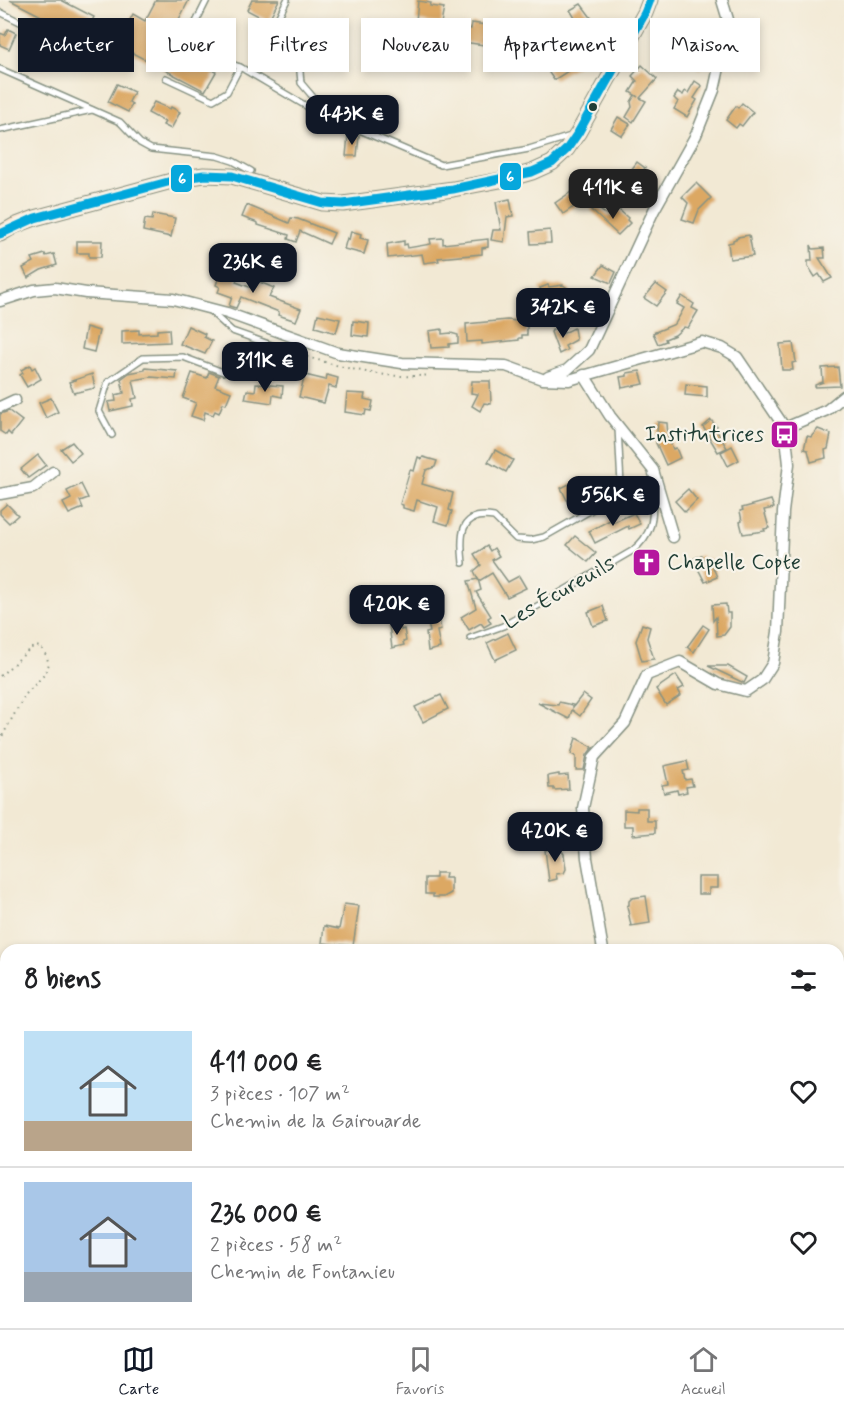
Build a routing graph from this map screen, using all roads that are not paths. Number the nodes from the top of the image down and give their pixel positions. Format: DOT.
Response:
graph roads {
  1 [pos="207,0"];
  2 [pos="287,0"];
  3 [pos="650,0"];
  4 [pos="722,0"];
  5 [pos="0,12"];
  6 [pos="18,21"];
  7 [pos="240,67"];
  8 [pos="0,69"];
  9 [pos="166,78"];
  10 [pos="93,110"];
  11 [pos="318,112"];
  12 [pos="0,130"];
  13 [pos="578,134"];
  14 [pos="251,171"];
  15 [pos="0,234"];
  16 [pos="0,301"];
  17 [pos="206,308"];
  18 [pos="585,375"];
  19 [pos="542,379"];
  20 [pos="844,396"];
  21 [pos="15,400"];
  22 [pos="0,407"];
  23 [pos="618,425"];
  24 [pos="785,428"];
  25 [pos="112,435"];
  26 [pos="653,470"];
  27 [pos="53,472"];
  28 [pos="0,494"];
  29 [pos="673,537"];
  30 [pos="463,563"];
  31 [pos="470,638"];
  32 [pos="602,944"];
  1 -- 7 [label="lane"];
  2 -- 11 [label="lane"];
  3 -- 13 [label="street"];
  4 -- 19 [label="street"];
  5 -- 6 [label="lane"];
  7 -- 9 [label="lane"];
  7 -- 11 [label="lane"];
  8 -- 10 [label="lane"];
  10 -- 12 [label="lane"];
  10 -- 14 [label="lane"];
  11 -- 13 [label="lane"];
  13 -- 15 [label="street"];
  16 -- 17 [label="street"];
  17 -- 19 [label="street"];
  17 -- 25 [label="lane"];
  18 -- 19 [label="street"];
  18 -- 23 [label="street"];
  18 -- 24 [label="street"];
  20 -- 24 [label="street"];
  21 -- 22 [label="street"];
  23 -- 26 [label="street"];
  23 -- 30 [label="lane"];
  24 -- 32 [label="street"];
  26 -- 29 [label="street"];
  26 -- 31 [label="lane, Les Écureuils"];
  27 -- 28 [label="street"];
}
